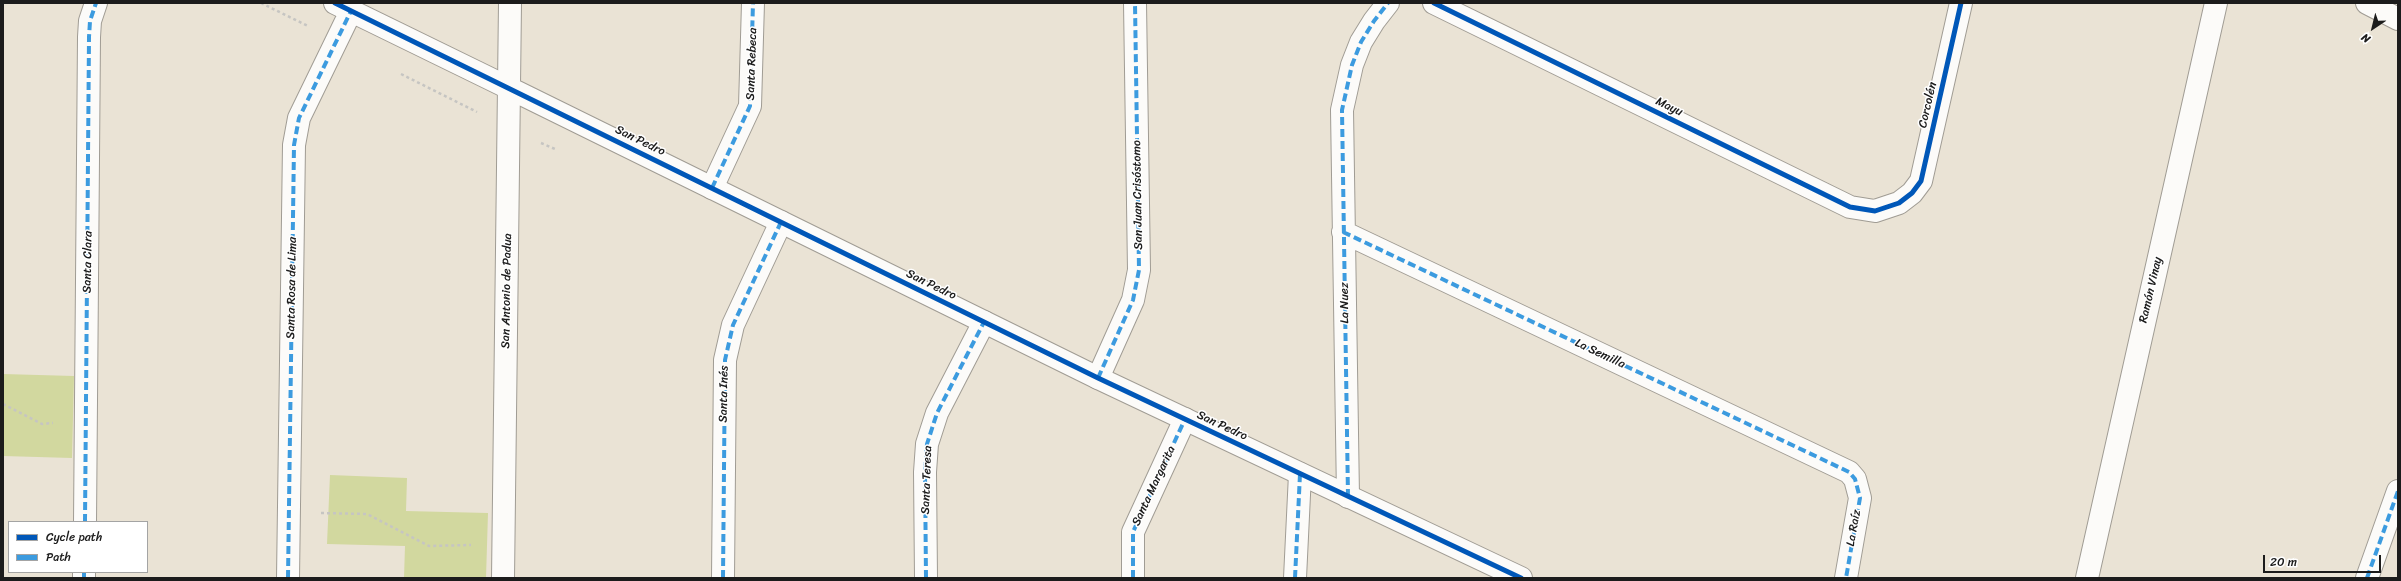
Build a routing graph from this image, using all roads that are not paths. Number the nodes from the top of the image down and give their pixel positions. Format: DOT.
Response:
graph roads {
  1 [pos="96,3"];
  2 [pos="510,3"];
  3 [pos="753,3"];
  4 [pos="1135,3"];
  5 [pos="1388,3"];
  6 [pos="1434,3"];
  7 [pos="1961,3"];
  8 [pos="2216,3"];
  9 [pos="2367,3"];
  10 [pos="343,7"];
  11 [pos="2398,19"];
  12 [pos="509,88"];
  13 [pos="712,188"];
  14 [pos="1899,203"];
  15 [pos="781,222"];
  16 [pos="1343,232"];
  17 [pos="984,322"];
  18 [pos="1098,378"];
  19 [pos="1185,419"];
  20 [pos="1300,474"];
  21 [pos="1855,479"];
  22 [pos="2398,491"];
  23 [pos="1348,497"];
  24 [pos="85,521"];
  25 [pos="288,578"];
  26 [pos="503,578"];
  27 [pos="723,578"];
  28 [pos="926,578"];
  29 [pos="1133,578"];
  30 [pos="1295,578"];
  31 [pos="1521,578"];
  32 [pos="1846,578"];
  33 [pos="2087,578"];
  34 [pos="2367,578"];
  1 -- 24 [label="street, Santa Clara"];
  2 -- 12 [label="street, San Antonio de Padua"];
  3 -- 13 [label="street, Santa Rebeca"];
  4 -- 18 [label="street, San Juan Crisóstomo"];
  5 -- 16 [label="street, La Nuez"];
  6 -- 14 [label="street, Mayu"];
  7 -- 14 [label="street, Corcolén"];
  8 -- 33 [label="street, Ramón Vinay"];
  9 -- 11 [label="street"];
  10 -- 12 [label="street, San Pedro"];
  10 -- 25 [label="street, Santa Rosa de Lima"];
  12 -- 13 [label="street, San Pedro"];
  12 -- 26 [label="street, San Antonio de Padua"];
  13 -- 15 [label="street, San Pedro"];
  15 -- 17 [label="street, San Pedro"];
  15 -- 27 [label="street, Santa Inés"];
  16 -- 21 [label="street, La Semilla"];
  16 -- 23 [label="street, La Nuez"];
  17 -- 18 [label="street, San Pedro"];
  17 -- 28 [label="street, Santa Teresa"];
  18 -- 19 [label="street, San Pedro"];
  19 -- 20 [label="street, San Pedro"];
  19 -- 29 [label="street, Santa Margarita"];
  20 -- 23 [label="street, San Pedro"];
  20 -- 30 [label="street"];
  21 -- 32 [label="street, La Raíz"];
  22 -- 34 [label="street"];
  23 -- 31 [label="street, San Pedro"];
}
